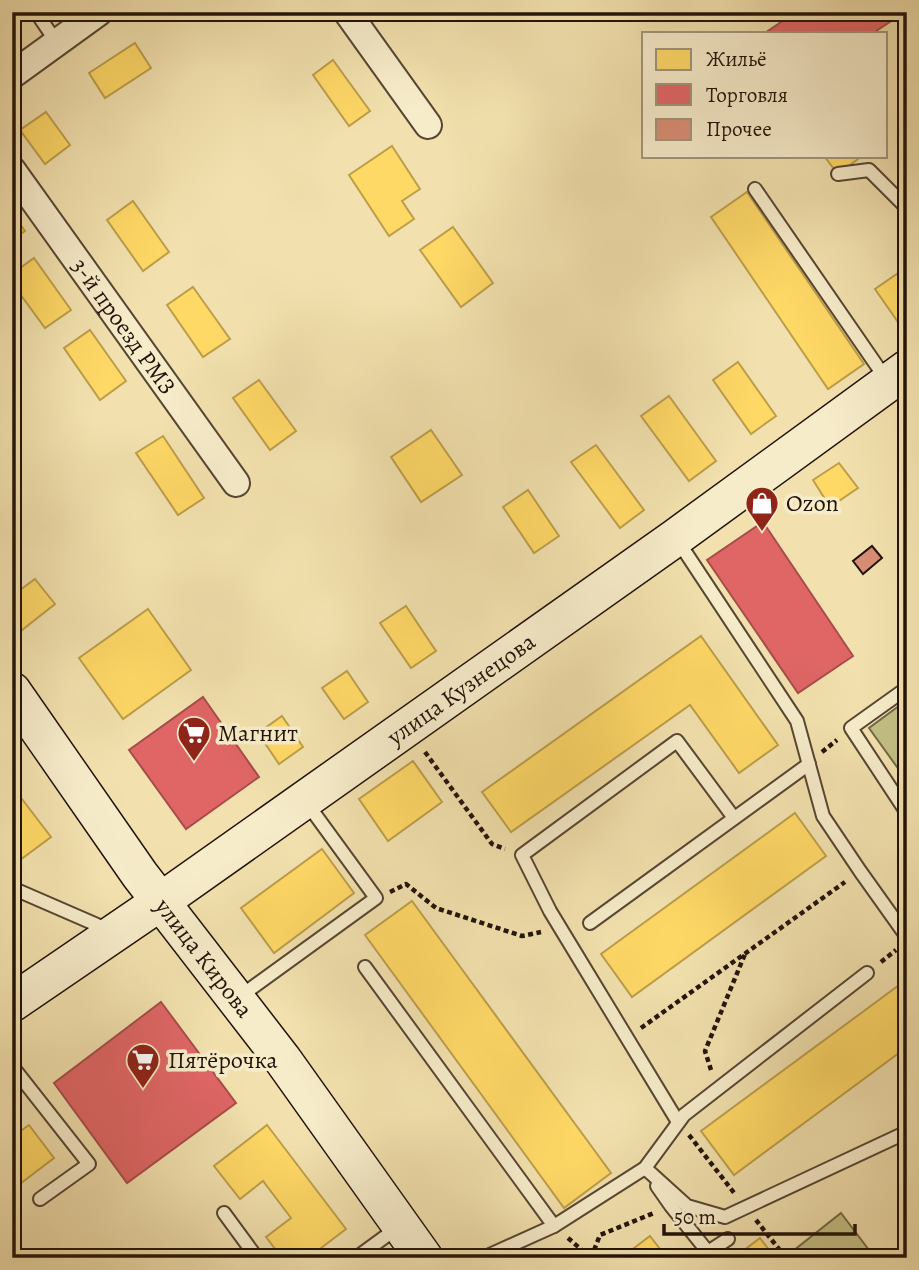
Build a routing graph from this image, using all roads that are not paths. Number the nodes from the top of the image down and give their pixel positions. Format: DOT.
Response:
graph roads {
  1 [pos="36,12"];
  2 [pos="99,12"];
  3 [pos="347,12"];
  4 [pos="57,43"];
  5 [pos="15,68"];
  6 [pos="428,125"];
  7 [pos="12,170"];
  8 [pos="838,174"];
  9 [pos="755,189"];
  10 [pos="907,208"];
  11 [pos="897,376"];
  12 [pos="236,484"];
  13 [pos="676,538"];
  14 [pos="907,688"];
  15 [pos="22,711"];
  16 [pos="809,764"];
  17 [pos="304,799"];
  18 [pos="907,813"];
  19 [pos="734,818"];
  20 [pos="12,888"];
  21 [pos="160,902"];
  22 [pos="590,923"];
  23 [pos="114,932"];
  24 [pos="907,937"];
  25 [pos="365,967"];
  26 [pos="867,973"];
  27 [pos="235,1001"];
  28 [pos="12,1003"];
  29 [pos="12,1066"];
  30 [pos="678,1122"];
  31 [pos="907,1132"];
  32 [pos="645,1168"];
  33 [pos="40,1199"];
  34 [pos="224,1213"];
  35 [pos="401,1226"];
  36 [pos="554,1226"];
  37 [pos="728,1239"];
  38 [pos="257,1258"];
  39 [pos="356,1258"];
  40 [pos="424,1258"];
  41 [pos="483,1258"];
  1 -- 4 [label="lane"];
  2 -- 4 [label="street"];
  3 -- 6 [label="street"];
  4 -- 5 [label="street"];
  7 -- 12 [label="street, 3-й проезд РМЗ"];
  8 -- 10 [label="lane"];
  9 -- 11 [label="lane"];
  11 -- 13 [label="main road, улица Кузнецова"];
  13 -- 16 [label="lane"];
  13 -- 17 [label="main road, улица Кузнецова"];
  14 -- 18 [label="lane"];
  15 -- 21 [label="main road, улица Кирова"];
  16 -- 19 [label="lane"];
  16 -- 24 [label="lane"];
  17 -- 21 [label="main road, улица Кузнецова"];
  17 -- 27 [label="lane"];
  19 -- 22 [label="lane"];
  19 -- 30 [label="lane"];
  20 -- 23 [label="lane"];
  21 -- 23 [label="main road, улица Кузнецова"];
  21 -- 27 [label="main road, улица Кирова"];
  23 -- 28 [label="main road, улица Кузнецова"];
  25 -- 36 [label="lane"];
  26 -- 30 [label="lane"];
  27 -- 35 [label="main road, улица Кирова"];
  29 -- 33 [label="lane"];
  30 -- 32 [label="lane"];
  31 -- 32 [label="lane"];
  32 -- 36 [label="lane"];
  32 -- 37 [label="lane"];
  34 -- 38 [label="lane"];
  35 -- 39 [label="lane"];
  35 -- 40 [label="main road, улица Кирова"];
  36 -- 41 [label="lane"];
}
